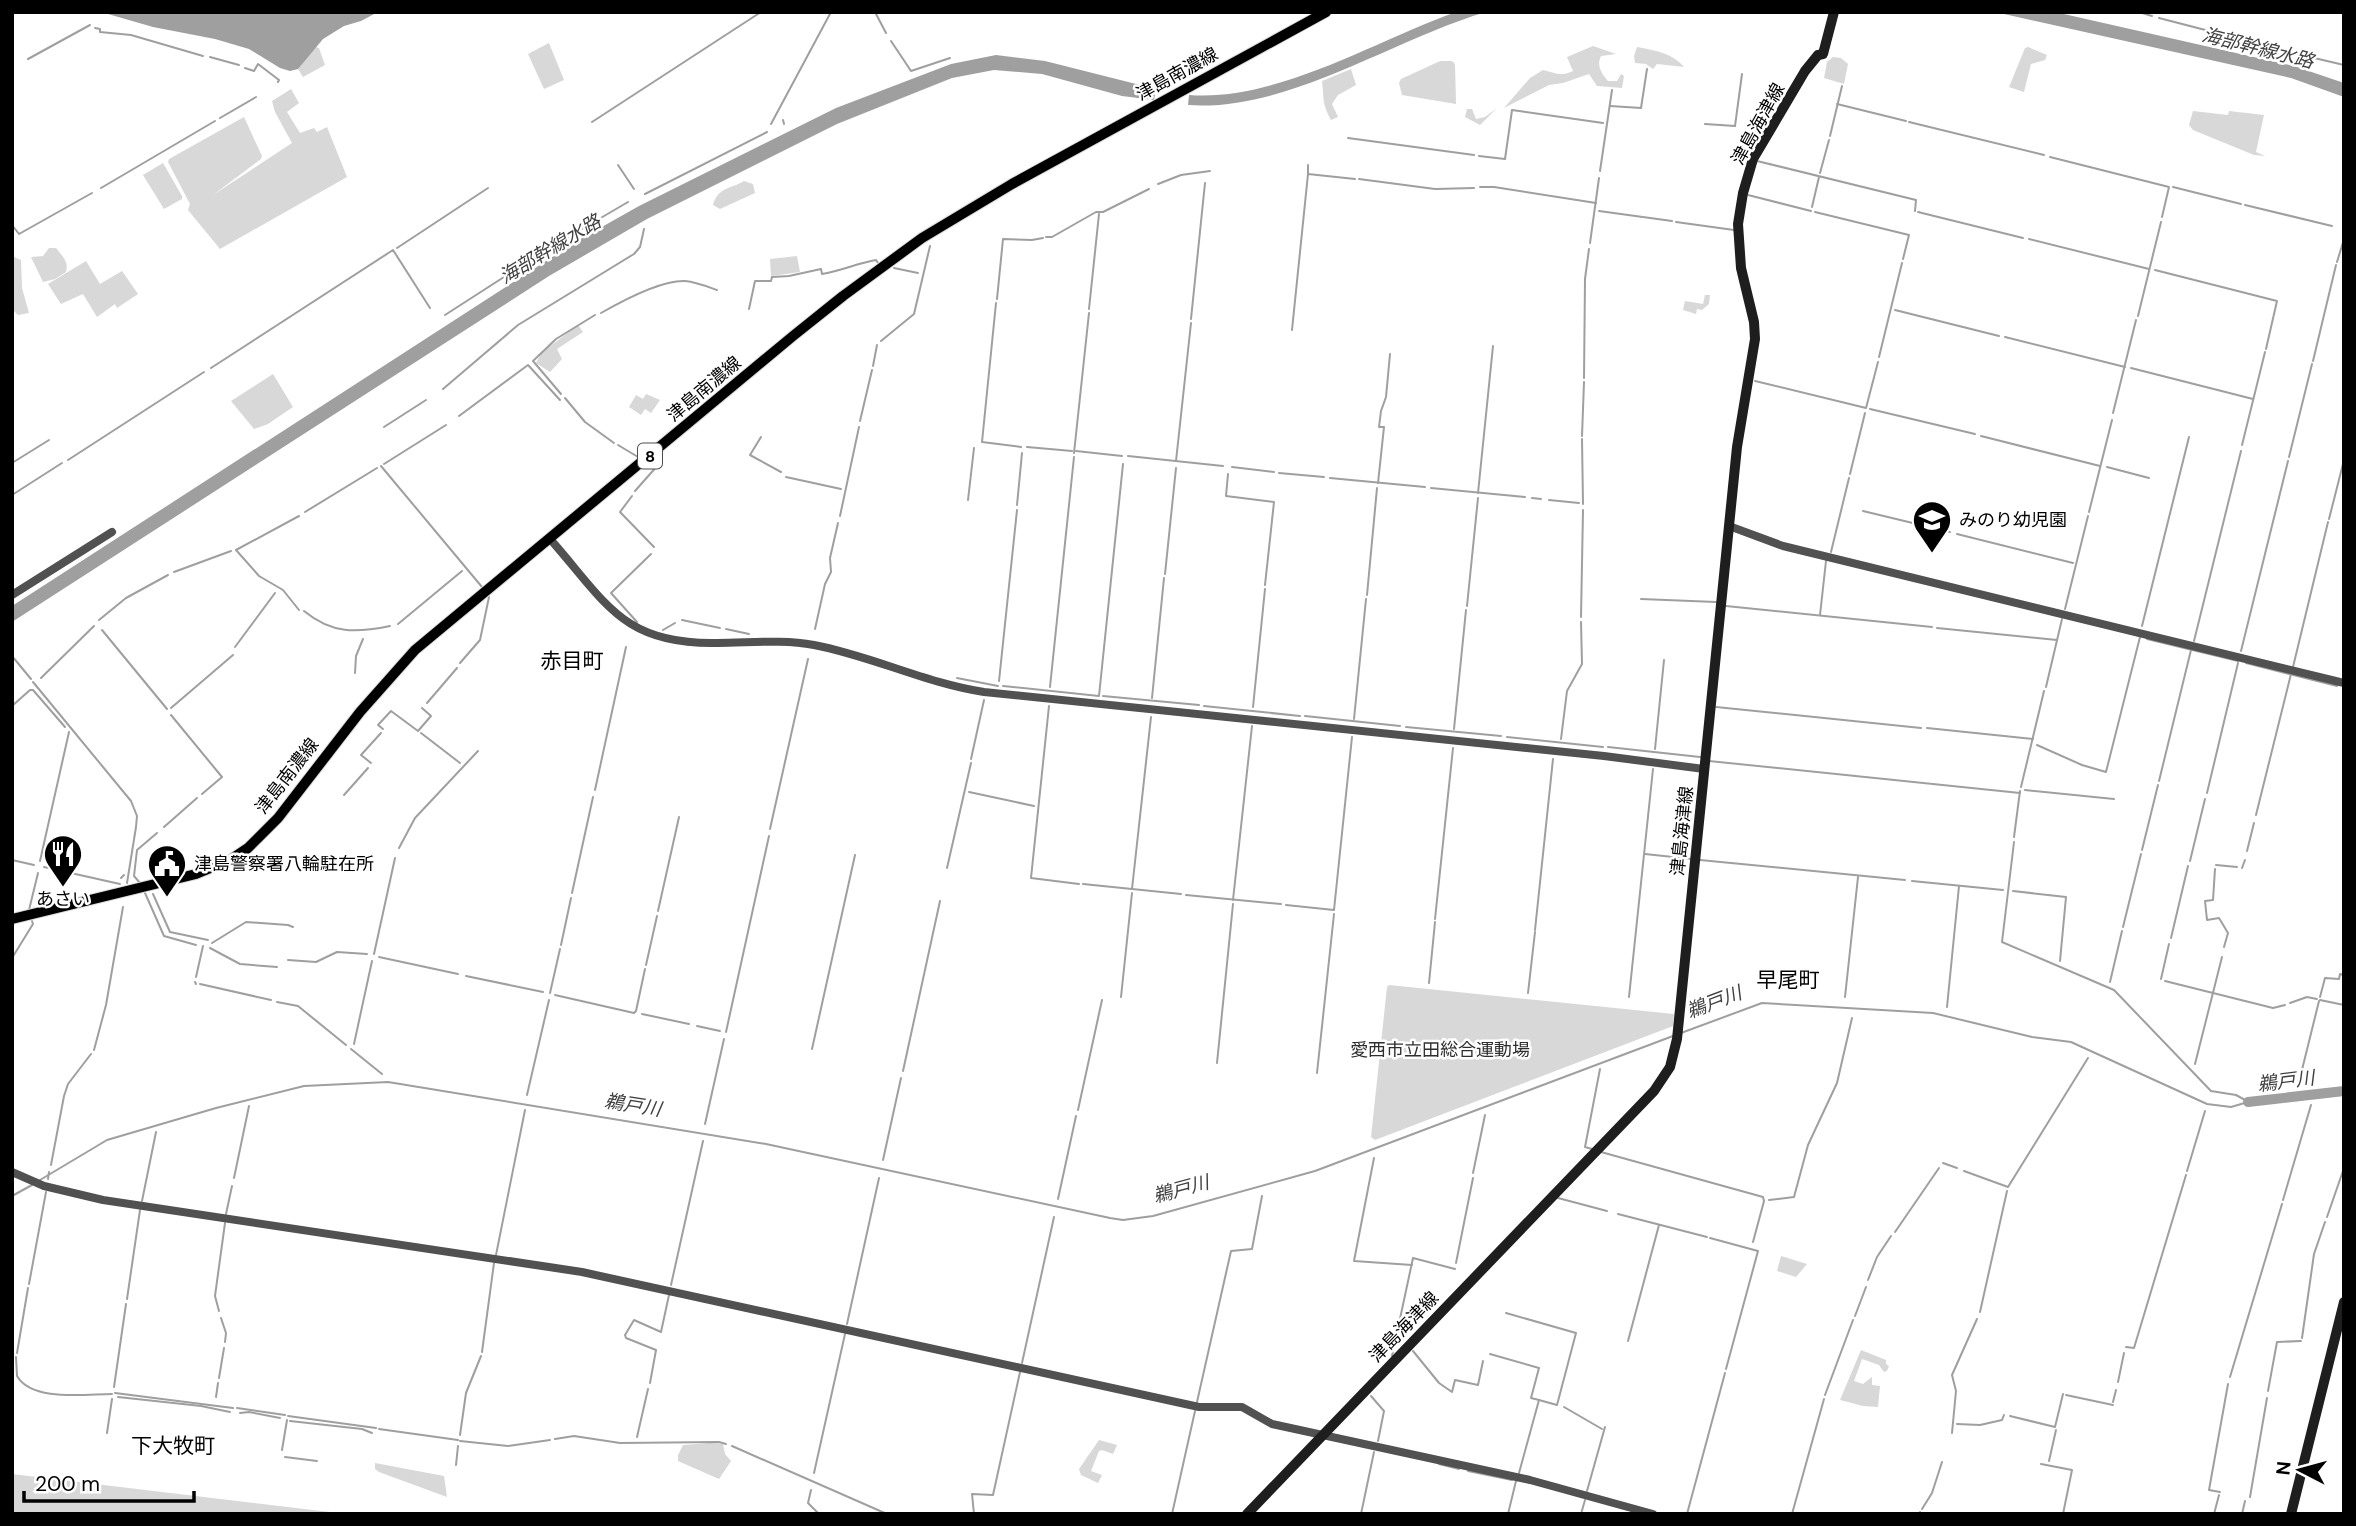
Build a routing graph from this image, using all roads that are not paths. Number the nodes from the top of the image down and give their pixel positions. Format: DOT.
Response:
graph roads {
  1 [pos="1326,12"];
  2 [pos="1834,12"];
  3 [pos="1728,526"];
  4 [pos="111,532"];
  5 [pos="550,539"];
  6 [pos="12,595"];
  7 [pos="2344,683"];
  8 [pos="1704,769"];
  9 [pos="12,919"];
  10 [pos="12,1172"];
  11 [pos="2344,1303"];
  12 [pos="1323,1435"];
  13 [pos="1247,1514"];
  14 [pos="1653,1514"];
  15 [pos="2291,1514"];
  1 -- 5 [label="main road, 津島南濃線 / 8"];
  2 -- 3 [label="main road, 津島海津線"];
  3 -- 7 [label="street"];
  3 -- 8 [label="main road, 津島海津線"];
  4 -- 6 [label="street"];
  5 -- 8 [label="street"];
  5 -- 9 [label="main road, 津島南濃線 / 8"];
  8 -- 12 [label="main road, 津島海津線"];
  10 -- 12 [label="street"];
  11 -- 15 [label="main road"];
  12 -- 13 [label="main road, 津島海津線"];
  12 -- 14 [label="street"];
}
